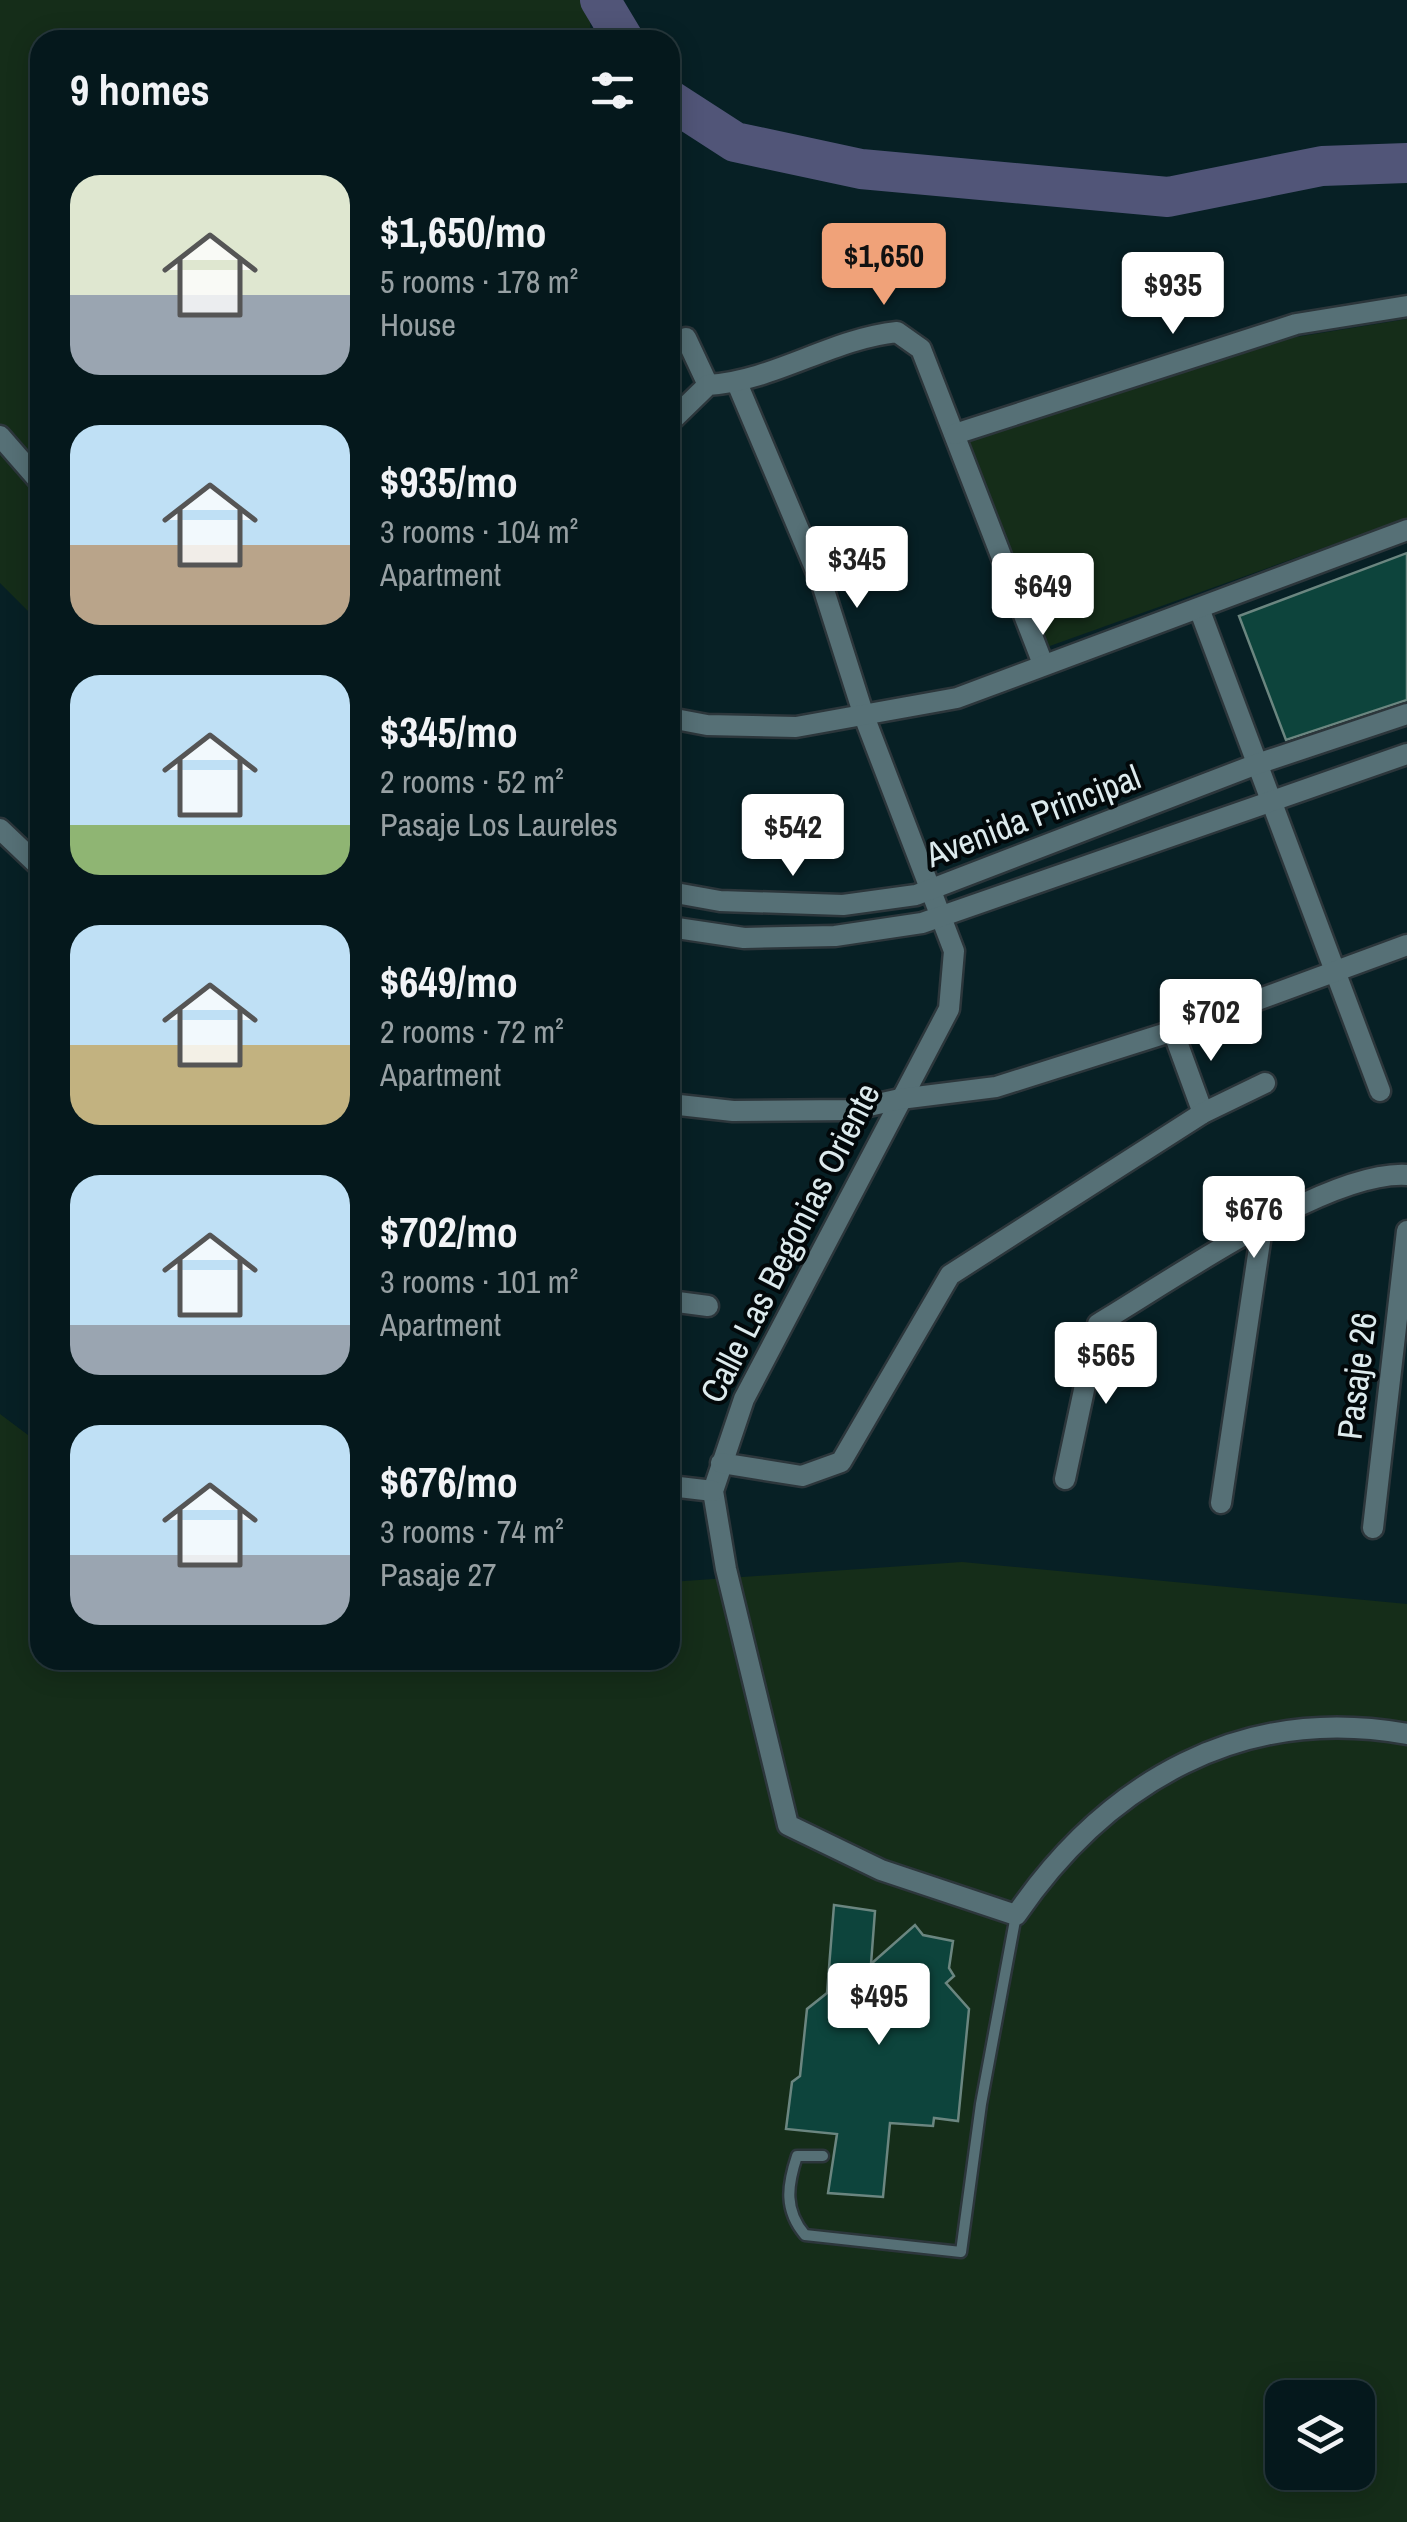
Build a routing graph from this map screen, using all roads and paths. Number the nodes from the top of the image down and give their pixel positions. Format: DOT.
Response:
graph roads {
  1 [pos="1407,306"];
  2 [pos="686,338"];
  3 [pos="737,383"];
  4 [pos="708,385"];
  5 [pos="680,412"];
  6 [pos="955,434"];
  7 [pos="0,436"];
  8 [pos="30,470"];
  9 [pos="1407,530"];
  10 [pos="1200,611"];
  11 [pos="1043,664"];
  12 [pos="1407,714"];
  13 [pos="864,716"];
  14 [pos="680,720"];
  15 [pos="1407,754"];
  16 [pos="1258,764"];
  17 [pos="1271,800"];
  18 [pos="0,830"];
  19 [pos="30,857"];
  20 [pos="933,890"];
  21 [pos="680,894"];
  22 [pos="942,918"];
  23 [pos="680,929"];
  24 [pos="1407,946"];
  25 [pos="1336,972"];
  26 [pos="1173,1031"];
  27 [pos="1265,1083"];
  28 [pos="1380,1091"];
  29 [pos="900,1098"];
  30 [pos="680,1105"];
  31 [pos="1203,1114"];
  32 [pos="1407,1175"];
  33 [pos="1262,1228"];
  34 [pos="1407,1231"];
  35 [pos="680,1302"];
  36 [pos="708,1306"];
  37 [pos="720,1463"];
  38 [pos="1066,1480"];
  39 [pos="680,1487"];
  40 [pos="713,1491"];
  41 [pos="1221,1503"];
  42 [pos="1372,1528"];
  43 [pos="1407,1734"];
  44 [pos="1016,1914"];
  45 [pos="823,2156"];
  1 -- 6 [label="street"];
  2 -- 4 [label="street"];
  3 -- 4 [label="street"];
  3 -- 6 [label="street"];
  3 -- 13 [label="street, Calle Las Begonias Oriente"];
  4 -- 5 [label="street"];
  6 -- 11 [label="street"];
  7 -- 8 [label="street"];
  9 -- 10 [label="street"];
  10 -- 11 [label="street"];
  10 -- 16 [label="street"];
  11 -- 13 [label="street"];
  12 -- 16 [label="street, Avenida Principal"];
  13 -- 14 [label="street"];
  13 -- 20 [label="street, Calle Las Begonias Oriente"];
  15 -- 17 [label="street, Avenida Principal"];
  16 -- 17 [label="street"];
  16 -- 20 [label="street, Avenida Principal"];
  17 -- 22 [label="street, Avenida Principal"];
  17 -- 25 [label="street"];
  18 -- 19 [label="street"];
  20 -- 21 [label="street, Avenida Principal"];
  20 -- 22 [label="street, Calle Las Begonias Oriente"];
  22 -- 23 [label="street, Avenida Principal"];
  22 -- 29 [label="street, Calle Las Begonias Oriente"];
  24 -- 25 [label="street"];
  25 -- 26 [label="street"];
  25 -- 28 [label="street"];
  26 -- 29 [label="street"];
  26 -- 31 [label="street"];
  27 -- 31 [label="street"];
  29 -- 30 [label="street"];
  29 -- 37 [label="street, Calle Las Begonias Oriente"];
  31 -- 37 [label="street"];
  32 -- 33 [label="street"];
  33 -- 38 [label="street"];
  33 -- 41 [label="street"];
  34 -- 42 [label="street, Pasaje 26"];
  35 -- 36 [label="street"];
  37 -- 40 [label="street, Calle Las Begonias Oriente"];
  39 -- 40 [label="street"];
  40 -- 44 [label="street, Calle Las Begonias Oriente"];
  43 -- 44 [label="street"];
  44 -- 45 [label="lane"];
}
